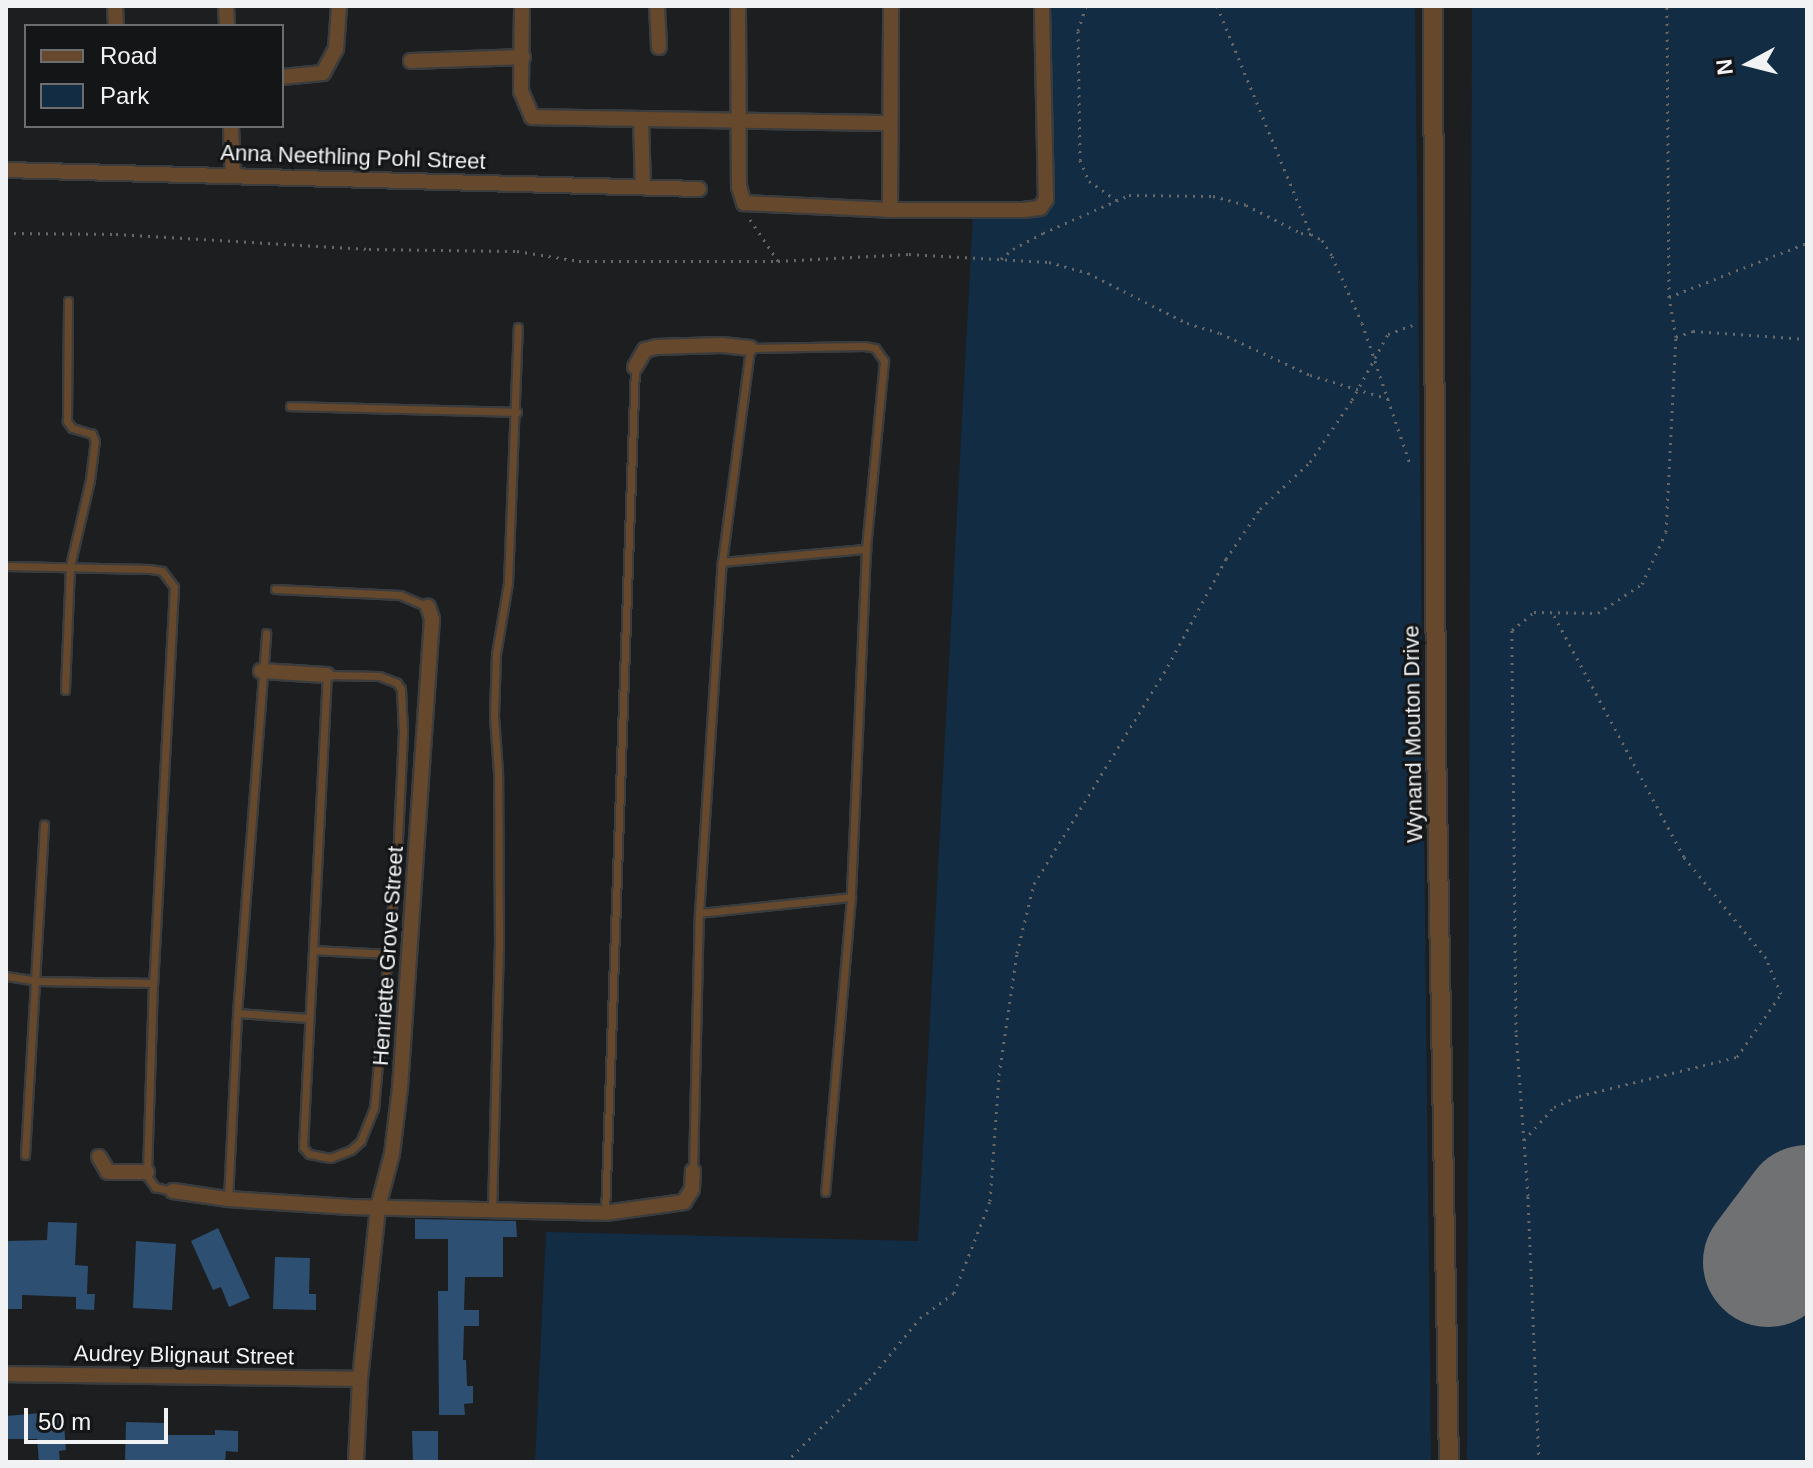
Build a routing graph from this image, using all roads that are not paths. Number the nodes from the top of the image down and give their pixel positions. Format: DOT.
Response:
graph roads {
  1 [pos="339,6"];
  2 [pos="522,6"];
  3 [pos="657,6"];
  4 [pos="738,6"];
  5 [pos="891,6"];
  6 [pos="1042,6"];
  7 [pos="1433,6"];
  8 [pos="659,47"];
  9 [pos="523,57"];
  10 [pos="411,61"];
  11 [pos="284,77"];
  12 [pos="739,119"];
  13 [pos="641,120"];
  14 [pos="889,123"];
  15 [pos="231,128"];
  16 [pos="6,170"];
  17 [pos="233,176"];
  18 [pos="643,187"];
  19 [pos="699,189"];
  20 [pos="890,210"];
  21 [pos="68,301"];
  22 [pos="518,327"];
  23 [pos="750,348"];
  24 [pos="635,367"];
  25 [pos="290,406"];
  26 [pos="517,412"];
  27 [pos="866,549"];
  28 [pos="722,562"];
  29 [pos="6,566"];
  30 [pos="70,566"];
  31 [pos="275,589"];
  32 [pos="428,607"];
  33 [pos="266,633"];
  34 [pos="261,671"];
  35 [pos="327,675"];
  36 [pos="65,690"];
  37 [pos="44,825"];
  38 [pos="851,897"];
  39 [pos="699,913"];
  40 [pos="313,950"];
  41 [pos="389,954"];
  42 [pos="6,976"];
  43 [pos="38,981"];
  44 [pos="153,983"];
  45 [pos="237,1013"];
  46 [pos="308,1018"];
  47 [pos="25,1155"];
  48 [pos="99,1157"];
  49 [pos="693,1171"];
  50 [pos="147,1172"];
  51 [pos="173,1191"];
  52 [pos="825,1192"];
  53 [pos="228,1199"];
  54 [pos="378,1207"];
  55 [pos="492,1210"];
  56 [pos="605,1213"];
  57 [pos="6,1374"];
  58 [pos="360,1379"];
  59 [pos="356,1462"];
  60 [pos="1449,1462"];
  1 -- 11 [label="street"];
  2 -- 9 [label="street"];
  3 -- 8 [label="street"];
  4 -- 12 [label="street"];
  5 -- 14 [label="street"];
  6 -- 20 [label="street"];
  7 -- 60 [label="street, Wynand Mouton Drive"];
  9 -- 10 [label="street"];
  9 -- 13 [label="street"];
  12 -- 13 [label="street"];
  12 -- 14 [label="street"];
  12 -- 20 [label="street"];
  13 -- 18 [label="street"];
  14 -- 20 [label="street"];
  15 -- 17 [label="street"];
  16 -- 17 [label="street, Anna Neethling Pohl Street"];
  17 -- 18 [label="street, Anna Neethling Pohl Street"];
  18 -- 19 [label="street, Anna Neethling Pohl Street"];
  21 -- 30 [label="lane"];
  22 -- 26 [label="lane"];
  23 -- 24 [label="street"];
  23 -- 27 [label="lane"];
  23 -- 28 [label="lane"];
  24 -- 56 [label="lane"];
  25 -- 26 [label="lane"];
  26 -- 55 [label="lane"];
  27 -- 28 [label="lane"];
  27 -- 38 [label="lane"];
  28 -- 39 [label="lane"];
  29 -- 30 [label="lane"];
  30 -- 36 [label="lane"];
  30 -- 44 [label="lane"];
  31 -- 32 [label="lane, Henriette Grove Street"];
  32 -- 54 [label="street, Henriette Grove Street"];
  33 -- 34 [label="lane"];
  34 -- 35 [label="street"];
  34 -- 45 [label="lane"];
  35 -- 40 [label="lane"];
  35 -- 41 [label="lane"];
  37 -- 43 [label="lane"];
  38 -- 39 [label="lane"];
  38 -- 52 [label="lane"];
  39 -- 49 [label="lane"];
  40 -- 41 [label="lane"];
  40 -- 46 [label="lane"];
  41 -- 46 [label="lane"];
  42 -- 43 [label="lane"];
  43 -- 44 [label="lane"];
  43 -- 47 [label="lane"];
  44 -- 50 [label="lane"];
  45 -- 46 [label="lane"];
  45 -- 53 [label="lane"];
  48 -- 50 [label="street"];
  49 -- 56 [label="street"];
  50 -- 51 [label="lane"];
  51 -- 53 [label="street"];
  53 -- 54 [label="street"];
  54 -- 55 [label="street"];
  54 -- 58 [label="street, Henriette Grove Street"];
  55 -- 56 [label="street"];
  57 -- 58 [label="street, Audrey Blignaut Street"];
  58 -- 59 [label="street, Henriette Grove Street"];
}
